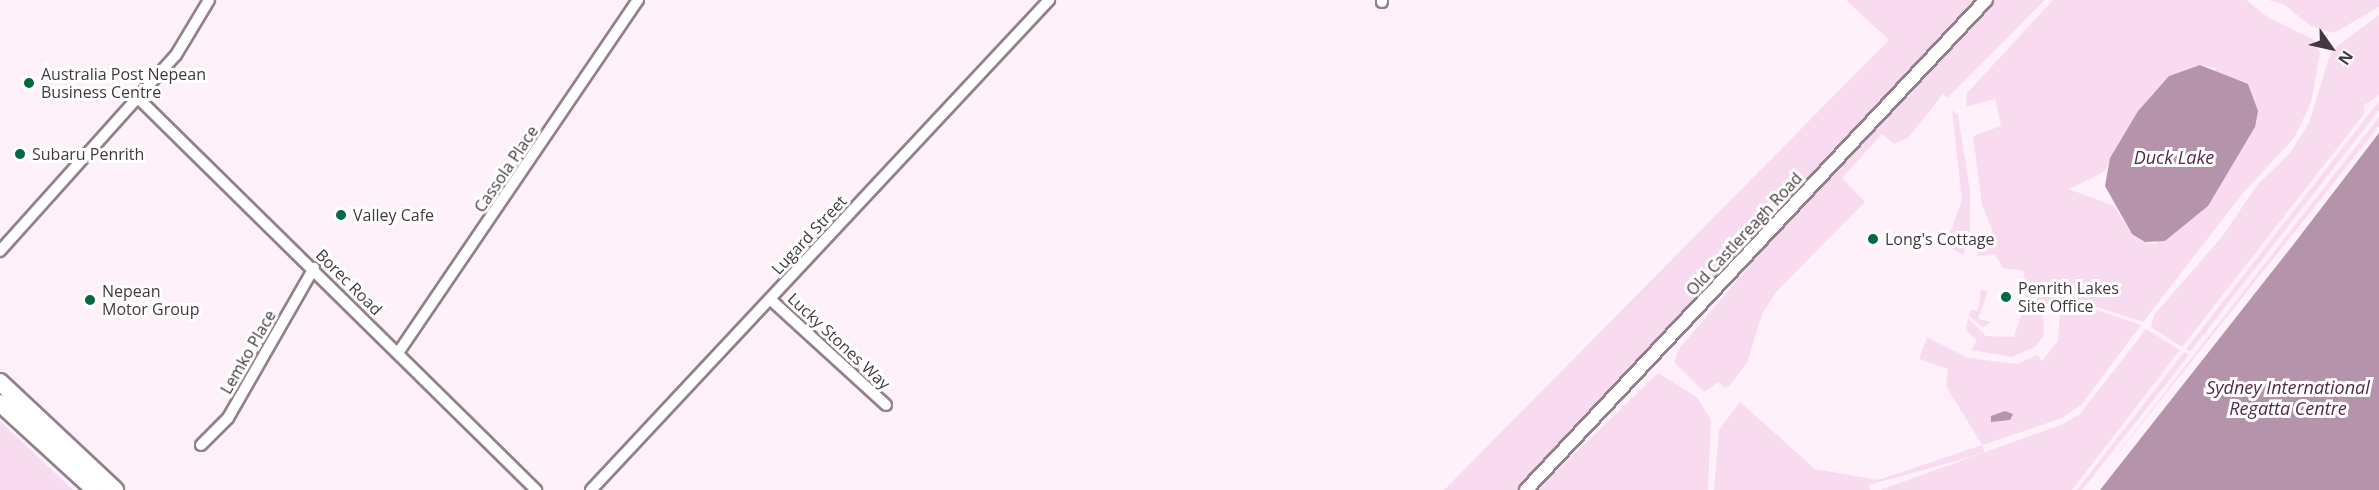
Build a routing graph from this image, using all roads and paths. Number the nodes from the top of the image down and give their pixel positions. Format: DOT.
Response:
graph roads {
  1 [pos="209,0"];
  2 [pos="638,0"];
  3 [pos="1049,0"];
  4 [pos="1986,0"];
  5 [pos="138,98"];
  6 [pos="0,251"];
  7 [pos="314,268"];
  8 [pos="770,299"];
  9 [pos="398,353"];
  10 [pos="0,382"];
  11 [pos="0,403"];
  12 [pos="886,405"];
  13 [pos="201,445"];
  14 [pos="597,488"];
  15 [pos="95,490"];
  16 [pos="115,490"];
  17 [pos="536,490"];
  18 [pos="1526,490"];
  1 -- 5 [label="street"];
  2 -- 9 [label="street, Cassola Place"];
  3 -- 8 [label="street, Lugard Street"];
  4 -- 18 [label="street, Old Castlereagh Road"];
  5 -- 6 [label="street"];
  5 -- 7 [label="street, Borec Road"];
  7 -- 9 [label="street, Borec Road"];
  7 -- 13 [label="street, Lemko Place"];
  8 -- 12 [label="street, Lucky Stones Way"];
  8 -- 14 [label="street, Lugard Street"];
  9 -- 17 [label="street, Borec Road"];
  10 -- 16 [label="main road"];
  11 -- 15 [label="main road"];
}
